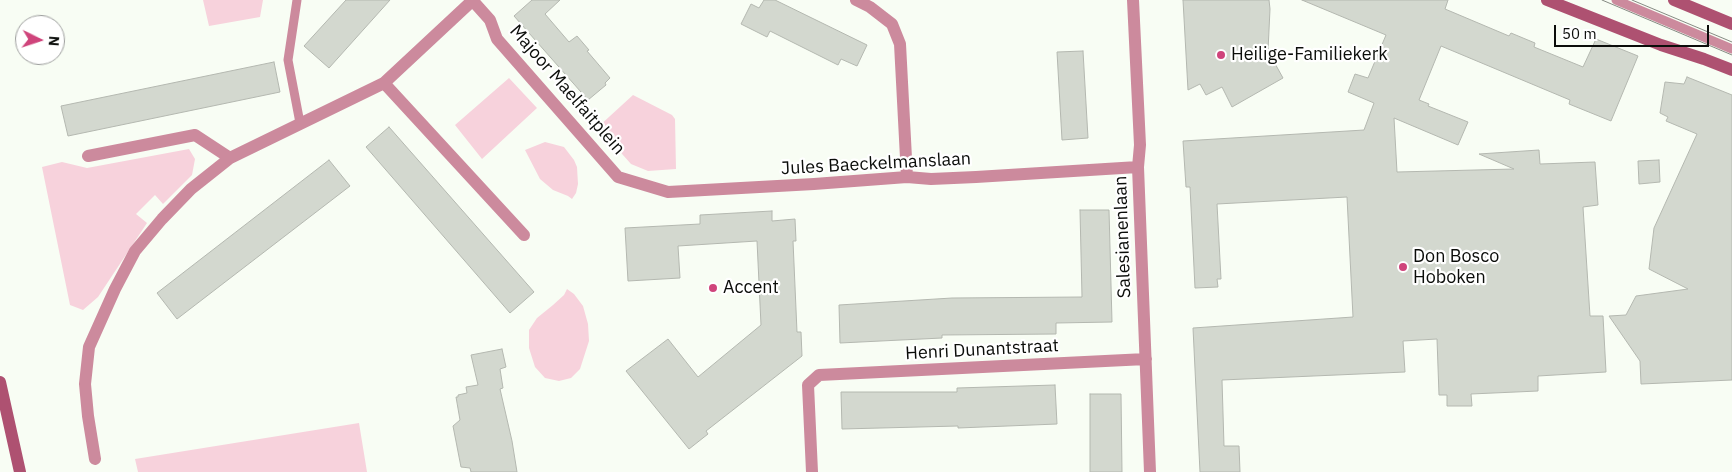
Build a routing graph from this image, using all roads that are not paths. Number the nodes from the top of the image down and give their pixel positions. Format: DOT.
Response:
graph roads {
  1 [pos="297,0"];
  2 [pos="473,0"];
  3 [pos="856,0"];
  4 [pos="1133,0"];
  5 [pos="1547,0"];
  6 [pos="1616,0"];
  7 [pos="1674,0"];
  8 [pos="1732,24"];
  9 [pos="1732,49"];
  10 [pos="1732,70"];
  11 [pos="384,83"];
  12 [pos="300,123"];
  13 [pos="88,156"];
  14 [pos="230,158"];
  15 [pos="1138,167"];
  16 [pos="618,177"];
  17 [pos="908,177"];
  18 [pos="524,235"];
  19 [pos="1146,358"];
  20 [pos="0,382"];
  21 [pos="95,459"];
  22 [pos="20,472"];
  23 [pos="812,472"];
  24 [pos="1150,472"];
  1 -- 12 [label="lane"];
  2 -- 11 [label="street"];
  2 -- 16 [label="street, Majoor Maelfaitplein"];
  3 -- 17 [label="street"];
  4 -- 15 [label="street, Salesianenlaan"];
  5 -- 10 [label="main road"];
  6 -- 9 [label="lane"];
  7 -- 8 [label="main road"];
  11 -- 12 [label="street"];
  11 -- 18 [label="street"];
  12 -- 14 [label="street"];
  13 -- 14 [label="street"];
  14 -- 21 [label="street"];
  15 -- 17 [label="street, Jules Baeckelmanslaan"];
  15 -- 19 [label="street, Salesianenlaan"];
  16 -- 17 [label="street, Jules Baeckelmanslaan"];
  19 -- 23 [label="street, Henri Dunantstraat"];
  19 -- 24 [label="street, Salesianenlaan"];
  20 -- 22 [label="main road"];
}
